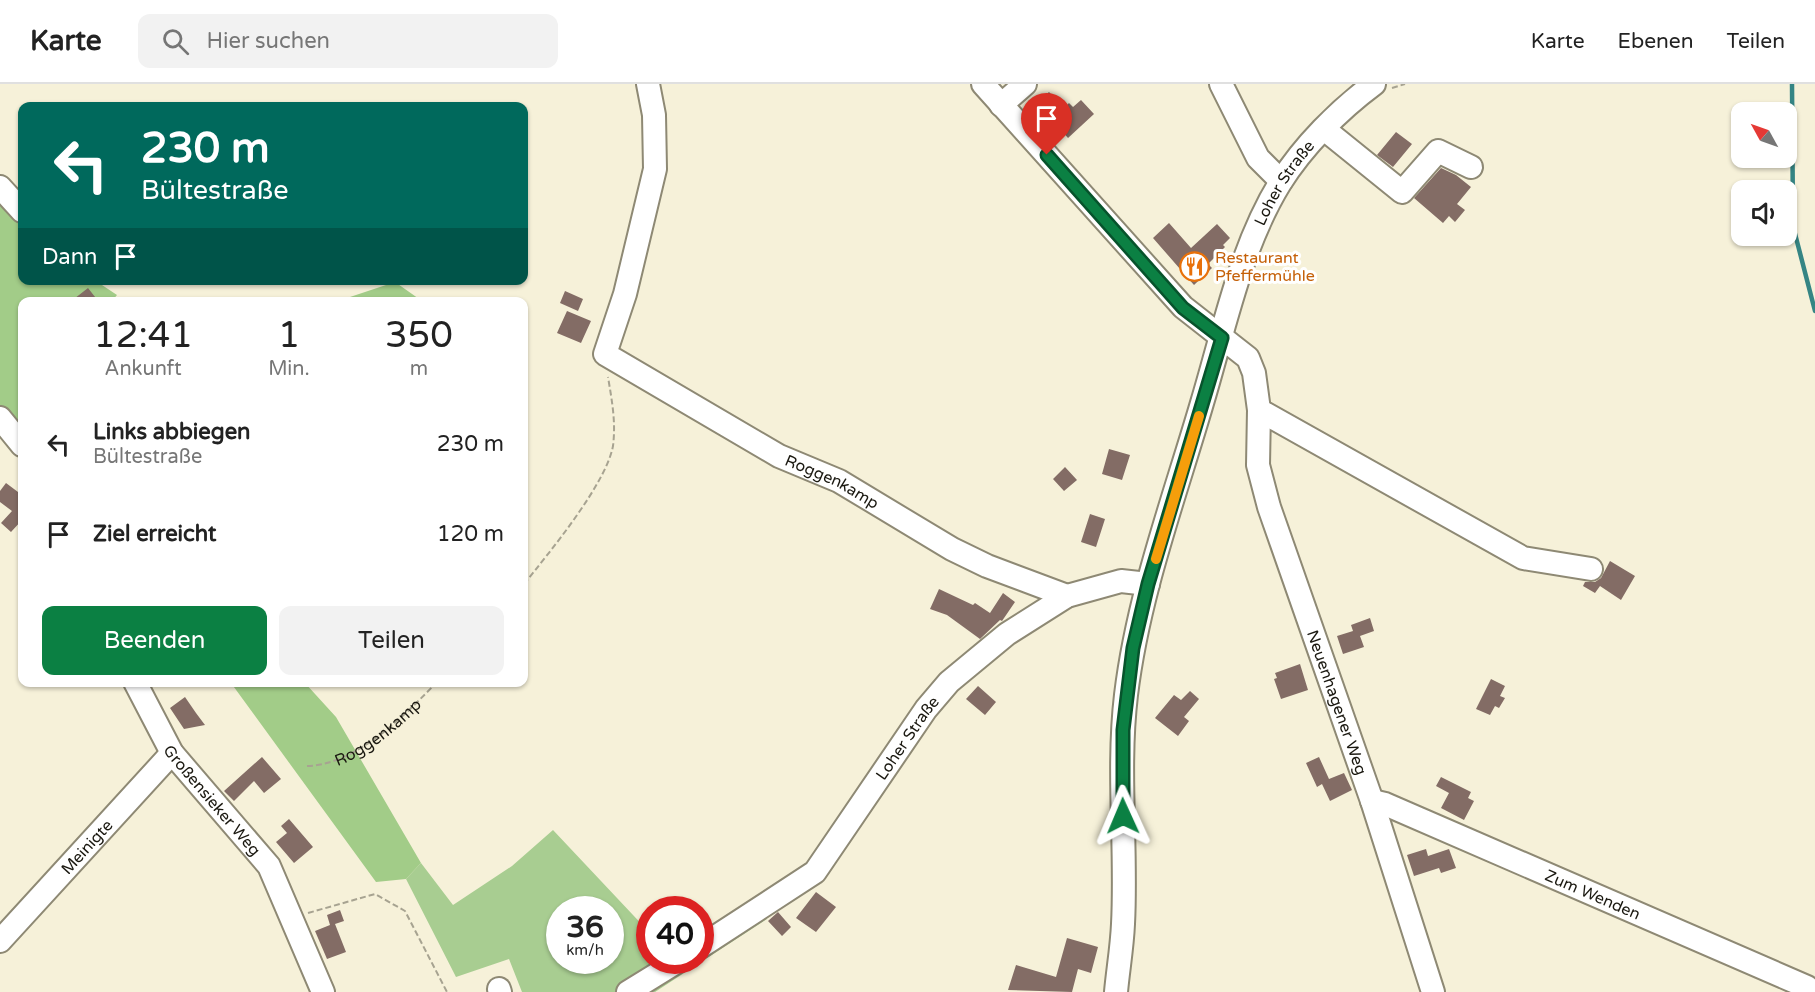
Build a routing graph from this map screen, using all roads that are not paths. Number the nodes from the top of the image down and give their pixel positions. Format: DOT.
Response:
graph roads {
  1 [pos="648,84"];
  2 [pos="983,84"];
  3 [pos="1025,84"];
  4 [pos="1221,84"];
  5 [pos="1374,84"];
  6 [pos="1001,105"];
  7 [pos="1324,129"];
  8 [pos="1471,167"];
  9 [pos="1281,181"];
  10 [pos="0,188"];
  11 [pos="18,207"];
  12 [pos="1222,338"];
  13 [pos="1259,410"];
  14 [pos="0,418"];
  15 [pos="18,441"];
  16 [pos="1591,569"];
  17 [pos="1148,584"];
  18 [pos="1067,596"];
  19 [pos="138,687"];
  20 [pos="172,753"];
  21 [pos="1372,801"];
  22 [pos="714,937"];
  23 [pos="0,941"];
  24 [pos="657,974"];
  25 [pos="323,992"];
  26 [pos="628,992"];
  27 [pos="1116,992"];
  28 [pos="1433,992"];
  29 [pos="1812,992"];
  1 -- 18 [label="street, Roggenkamp"];
  2 -- 6 [label="street, Neuenhagener Weg"];
  3 -- 6 [label="street"];
  4 -- 9 [label="street"];
  5 -- 7 [label="street, Loher Straße"];
  6 -- 12 [label="street, Neuenhagener Weg"];
  7 -- 8 [label="street"];
  7 -- 9 [label="street, Loher Straße"];
  9 -- 12 [label="street, Loher Straße"];
  10 -- 11 [label="street"];
  12 -- 13 [label="street, Neuenhagener Weg"];
  12 -- 17 [label="street, Loher Straße"];
  13 -- 16 [label="street"];
  13 -- 21 [label="street, Neuenhagener Weg"];
  14 -- 15 [label="street"];
  17 -- 18 [label="street, Loher Straße"];
  17 -- 27 [label="street, Loher Straße"];
  18 -- 22 [label="street, Loher Straße"];
  19 -- 20 [label="street, Großensieker Weg"];
  20 -- 23 [label="street, Meinigte"];
  20 -- 25 [label="street, Großensieker Weg"];
  21 -- 28 [label="street, Neuenhagener Weg"];
  21 -- 29 [label="street, Zum Wenden"];
  24 -- 26 [label="street"];
}
